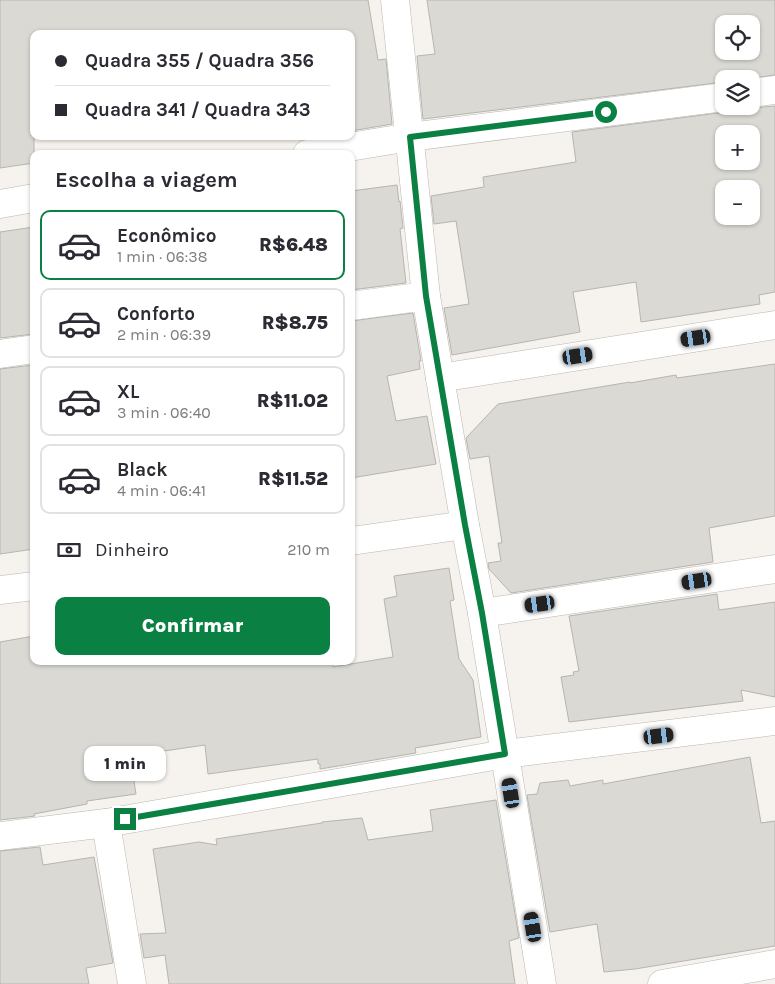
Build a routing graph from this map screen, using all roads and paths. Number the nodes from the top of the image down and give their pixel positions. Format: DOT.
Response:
graph roads {
  1 [pos="395,0"];
  2 [pos="775,90"];
  3 [pos="760,92"];
  4 [pos="715,98"];
  5 [pos="410,137"];
  6 [pos="331,150"];
  7 [pos="30,199"];
  8 [pos="0,204"];
  9 [pos="426,296"];
  10 [pos="355,305"];
  11 [pos="775,325"];
  12 [pos="30,350"];
  13 [pos="0,354"];
  14 [pos="440,378"];
  15 [pos="465,525"];
  16 [pos="355,540"];
  17 [pos="775,569"];
  18 [pos="30,586"];
  19 [pos="0,590"];
  20 [pos="482,613"];
  21 [pos="775,721"];
  22 [pos="505,754"];
  23 [pos="106,822"];
  24 [pos="0,836"];
  25 [pos="775,964"];
  26 [pos="132,984"];
  27 [pos="542,984"];
  28 [pos="662,984"];
  1 -- 5 [label="street"];
  2 -- 3 [label="street"];
  4 -- 5 [label="street"];
  5 -- 6 [label="street"];
  5 -- 9 [label="street"];
  7 -- 8 [label="street"];
  9 -- 10 [label="street"];
  9 -- 14 [label="street"];
  11 -- 14 [label="street"];
  12 -- 13 [label="street"];
  14 -- 15 [label="street"];
  15 -- 16 [label="street"];
  15 -- 20 [label="street"];
  17 -- 20 [label="street"];
  18 -- 19 [label="street"];
  20 -- 22 [label="street"];
  21 -- 22 [label="street"];
  22 -- 23 [label="street"];
  22 -- 27 [label="street"];
  23 -- 24 [label="street"];
  23 -- 26 [label="street"];
  25 -- 28 [label="street"];
}
